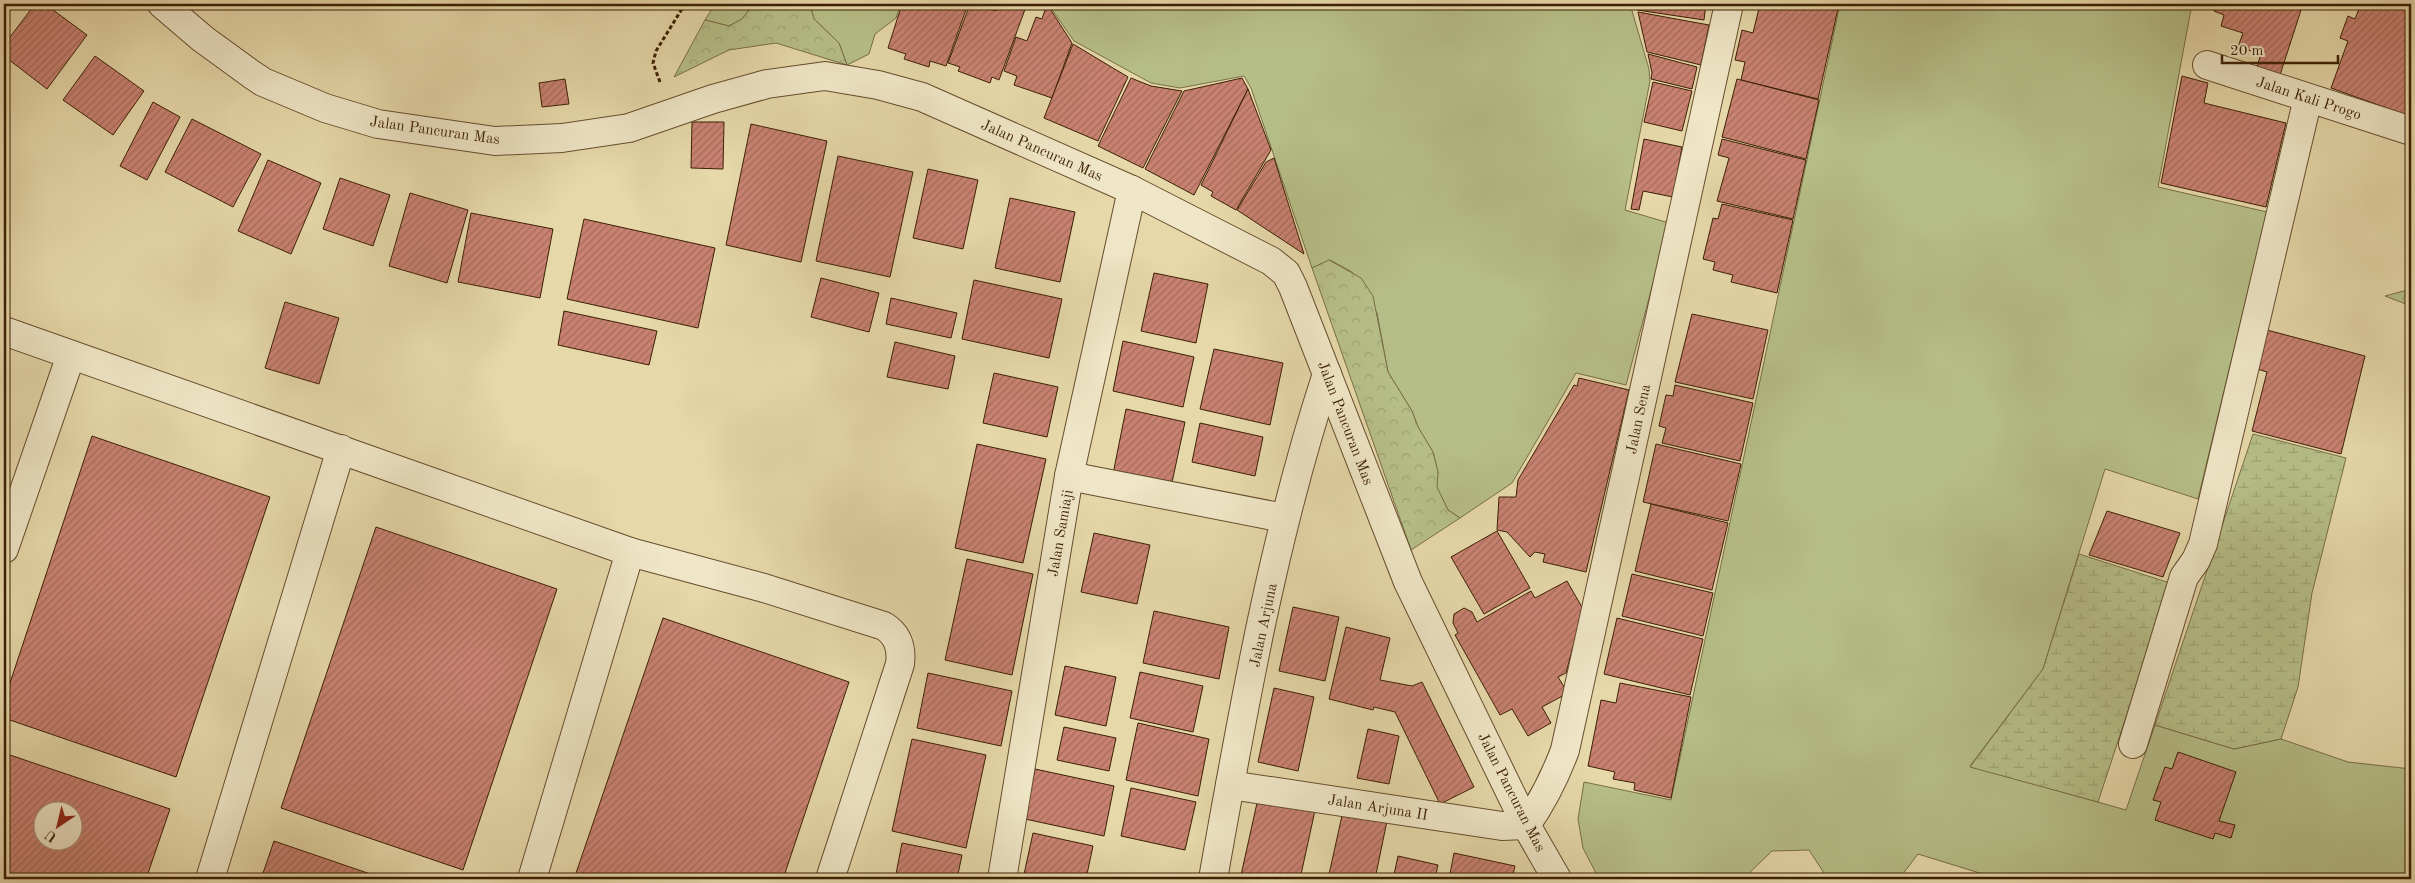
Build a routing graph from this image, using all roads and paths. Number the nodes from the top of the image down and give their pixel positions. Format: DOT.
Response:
graph roads {
  1 [pos="162,4"];
  2 [pos="685,4"];
  3 [pos="1728,4"];
  4 [pos="2207,65"];
  5 [pos="2308,98"];
  6 [pos="672,113"];
  7 [pos="2411,131"];
  8 [pos="1132,190"];
  9 [pos="4,332"];
  10 [pos="71,355"];
  11 [pos="1327,374"];
  12 [pos="341,449"];
  13 [pos="1069,476"];
  14 [pos="1284,518"];
  15 [pos="4,549"];
  16 [pos="630,552"];
  17 [pos="2133,744"];
  18 [pos="1230,785"];
  19 [pos="1526,826"];
  20 [pos="210,879"];
  21 [pos="532,879"];
  22 [pos="830,879"];
  23 [pos="1002,879"];
  24 [pos="1213,879"];
  25 [pos="1558,879"];
  1 -- 6 [label="street, Jalan Pancuran Mas"];
  2 -- 6 [label="path"];
  3 -- 19 [label="street, Jalan Sena"];
  4 -- 5 [label="street, Jalan Kali Progo"];
  5 -- 7 [label="street, Jalan Kali Progo"];
  5 -- 17 [label="street"];
  6 -- 8 [label="street, Jalan Pancuran Mas"];
  8 -- 11 [label="street, Jalan Pancuran Mas"];
  8 -- 13 [label="street, Jalan Samiaji"];
  9 -- 10 [label="street"];
  10 -- 12 [label="street"];
  10 -- 15 [label="street"];
  11 -- 14 [label="street, Jalan Arjuna"];
  11 -- 19 [label="street, Jalan Pancuran Mas"];
  12 -- 16 [label="street"];
  12 -- 20 [label="street"];
  13 -- 14 [label="street"];
  13 -- 23 [label="street, Jalan Samiaji"];
  14 -- 18 [label="street, Jalan Arjuna"];
  16 -- 21 [label="street"];
  16 -- 22 [label="street"];
  18 -- 19 [label="street, Jalan Arjuna II"];
  18 -- 24 [label="street, Jalan Arjuna"];
  19 -- 25 [label="street, Jalan Pancuran Mas"];
}
